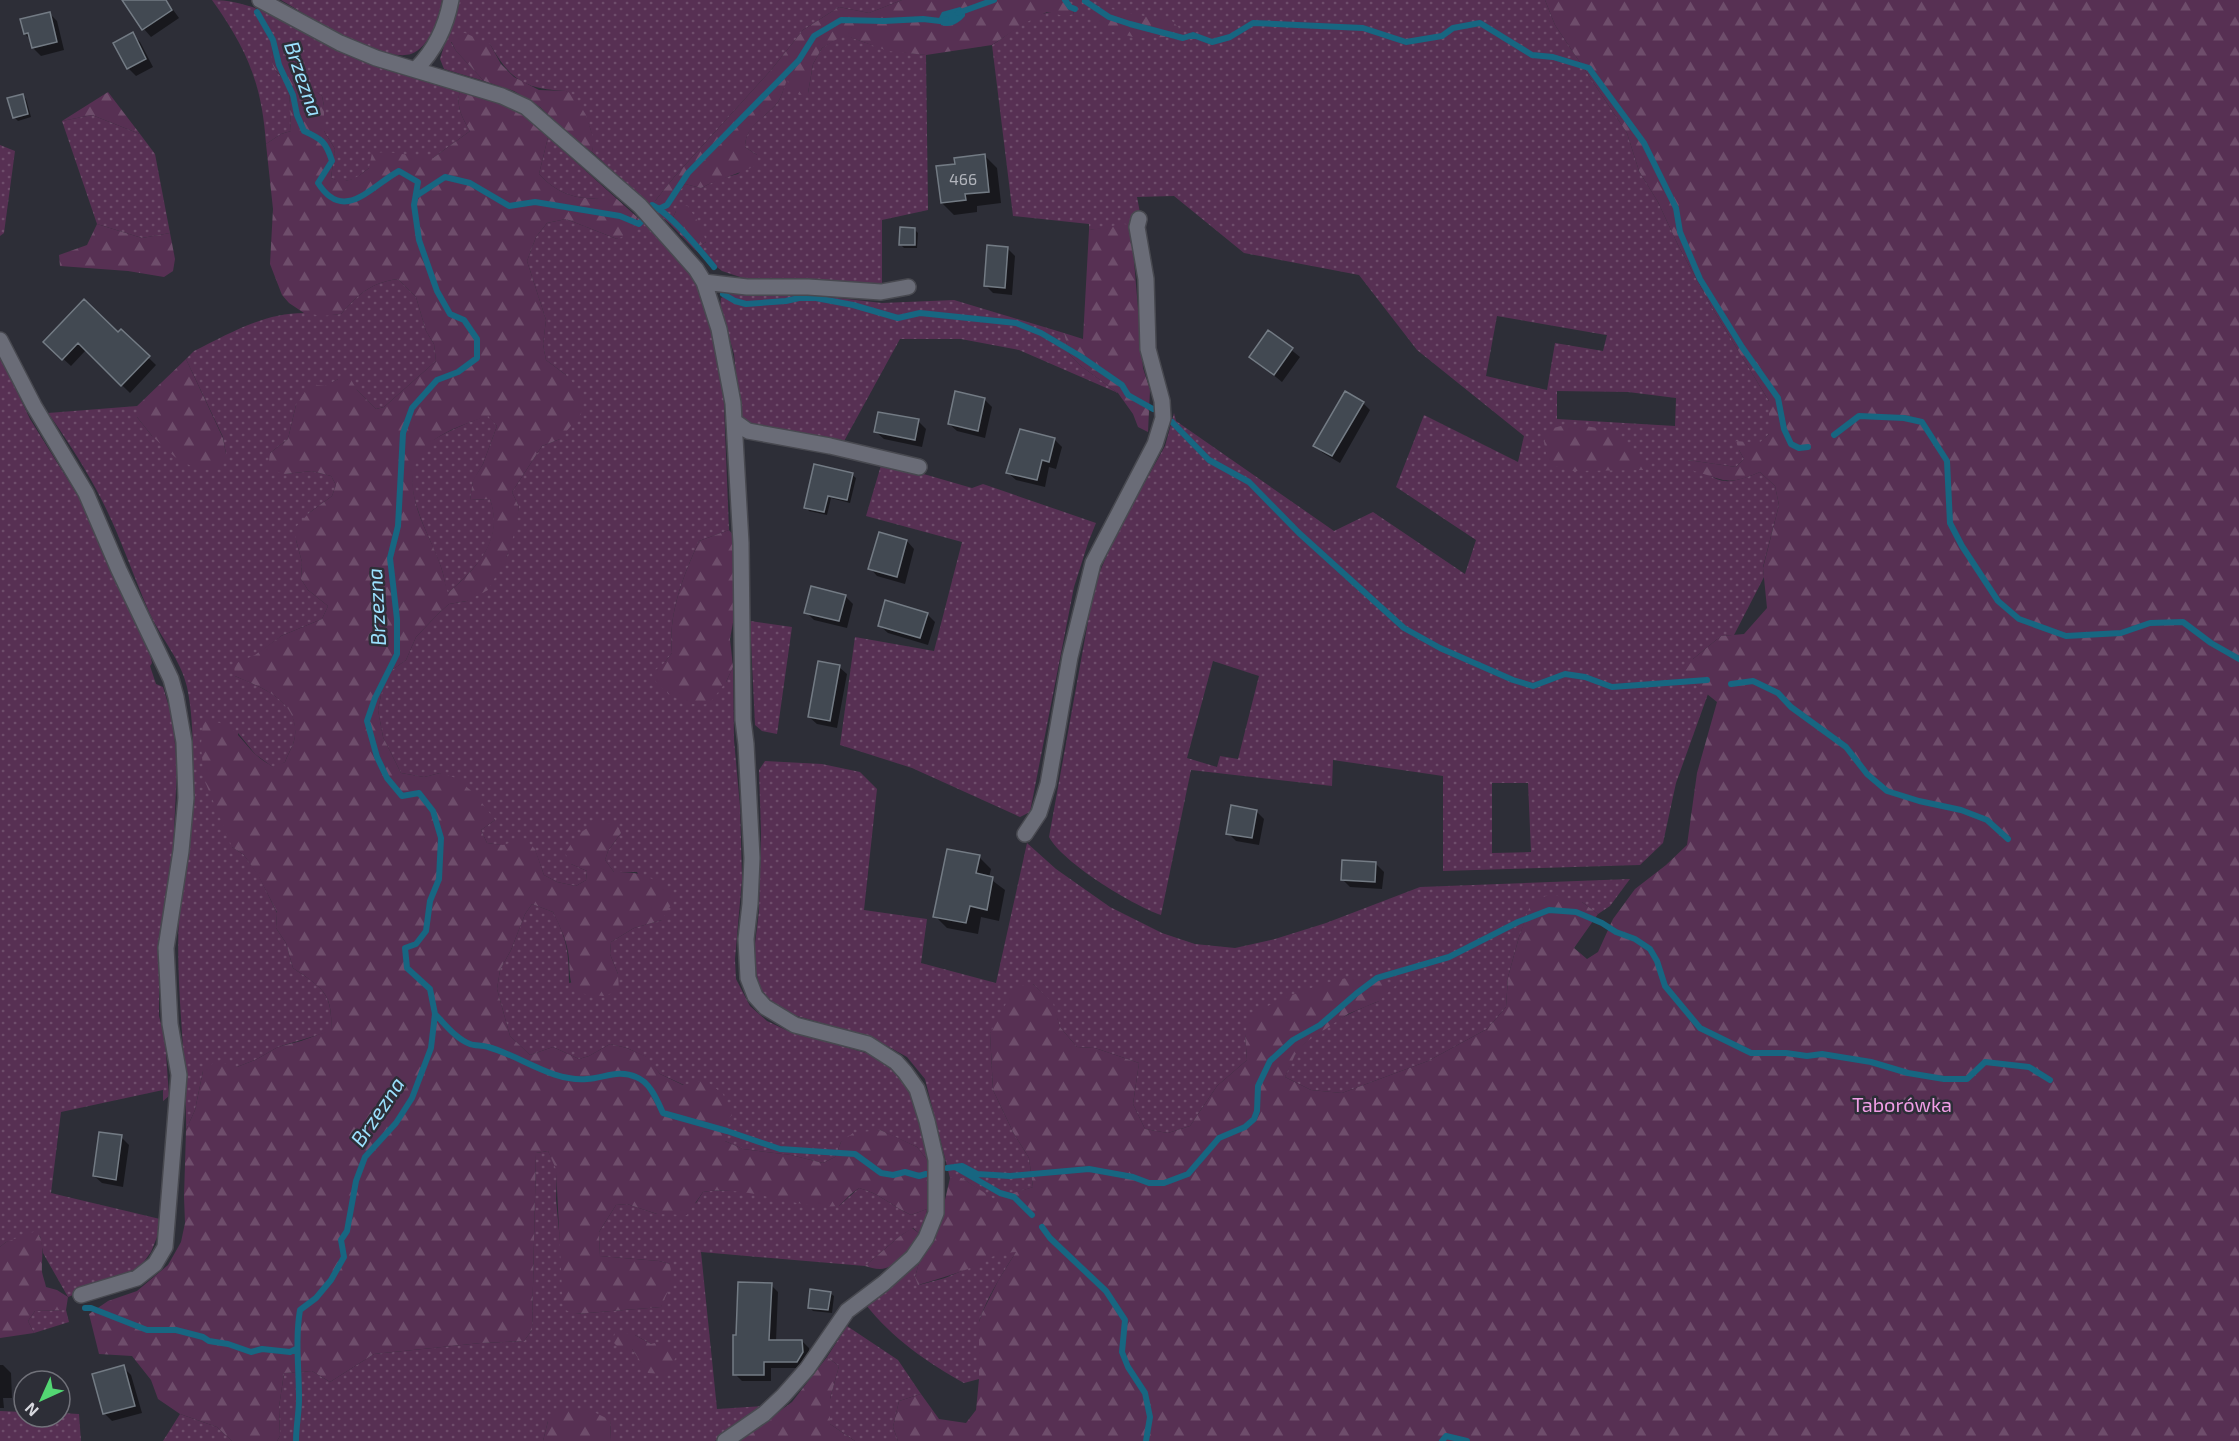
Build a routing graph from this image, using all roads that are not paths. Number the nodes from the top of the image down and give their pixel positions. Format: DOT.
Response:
graph roads {
  1 [pos="260,0"];
  2 [pos="450,0"];
  3 [pos="416,69"];
  4 [pos="1139,219"];
  5 [pos="704,282"];
  6 [pos="908,287"];
  7 [pos="0,339"];
  8 [pos="734,421"];
  9 [pos="918,466"];
  10 [pos="1025,834"];
  11 [pos="81,1295"];
  12 [pos="725,1441"];
  1 -- 3 [label="street"];
  2 -- 3 [label="street"];
  3 -- 5 [label="street"];
  4 -- 10 [label="street"];
  5 -- 6 [label="street"];
  5 -- 8 [label="street"];
  7 -- 11 [label="street"];
  8 -- 9 [label="street"];
  8 -- 12 [label="street"];
}
